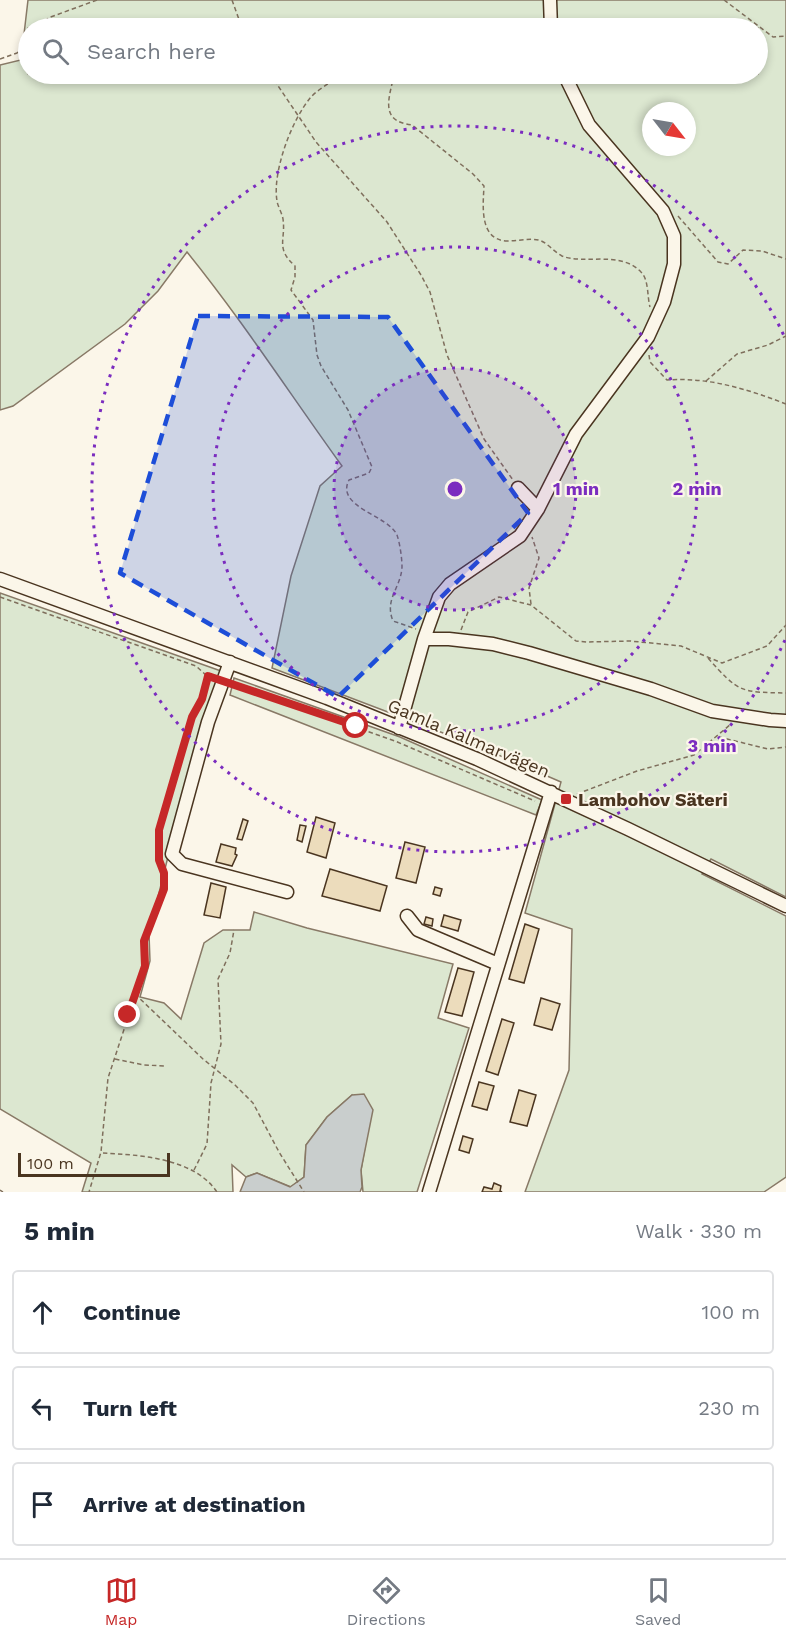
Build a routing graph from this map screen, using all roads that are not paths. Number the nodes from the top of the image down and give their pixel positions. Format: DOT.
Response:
graph roads {
  1 [pos="550,0"];
  2 [pos="551,18"];
  3 [pos="569,84"];
  4 [pos="518,488"];
  5 [pos="538,509"];
  6 [pos="0,579"];
  7 [pos="425,635"];
  8 [pos="230,662"];
  9 [pos="786,721"];
  10 [pos="399,728"];
  11 [pos="551,792"];
  12 [pos="287,892"];
  13 [pos="786,906"];
  14 [pos="407,916"];
  15 [pos="498,964"];
  16 [pos="429,1192"];
  1 -- 2 [label="street"];
  3 -- 5 [label="street"];
  4 -- 5 [label="street"];
  5 -- 7 [label="street"];
  6 -- 8 [label="street, Gamla Kalmarvägen"];
  7 -- 9 [label="street"];
  7 -- 10 [label="street"];
  8 -- 10 [label="street, Gamla Kalmarvägen"];
  8 -- 12 [label="street"];
  10 -- 11 [label="street, Gamla Kalmarvägen"];
  11 -- 13 [label="street, Gamla Kalmarvägen"];
  11 -- 15 [label="street"];
  14 -- 15 [label="street"];
  15 -- 16 [label="street"];
}
